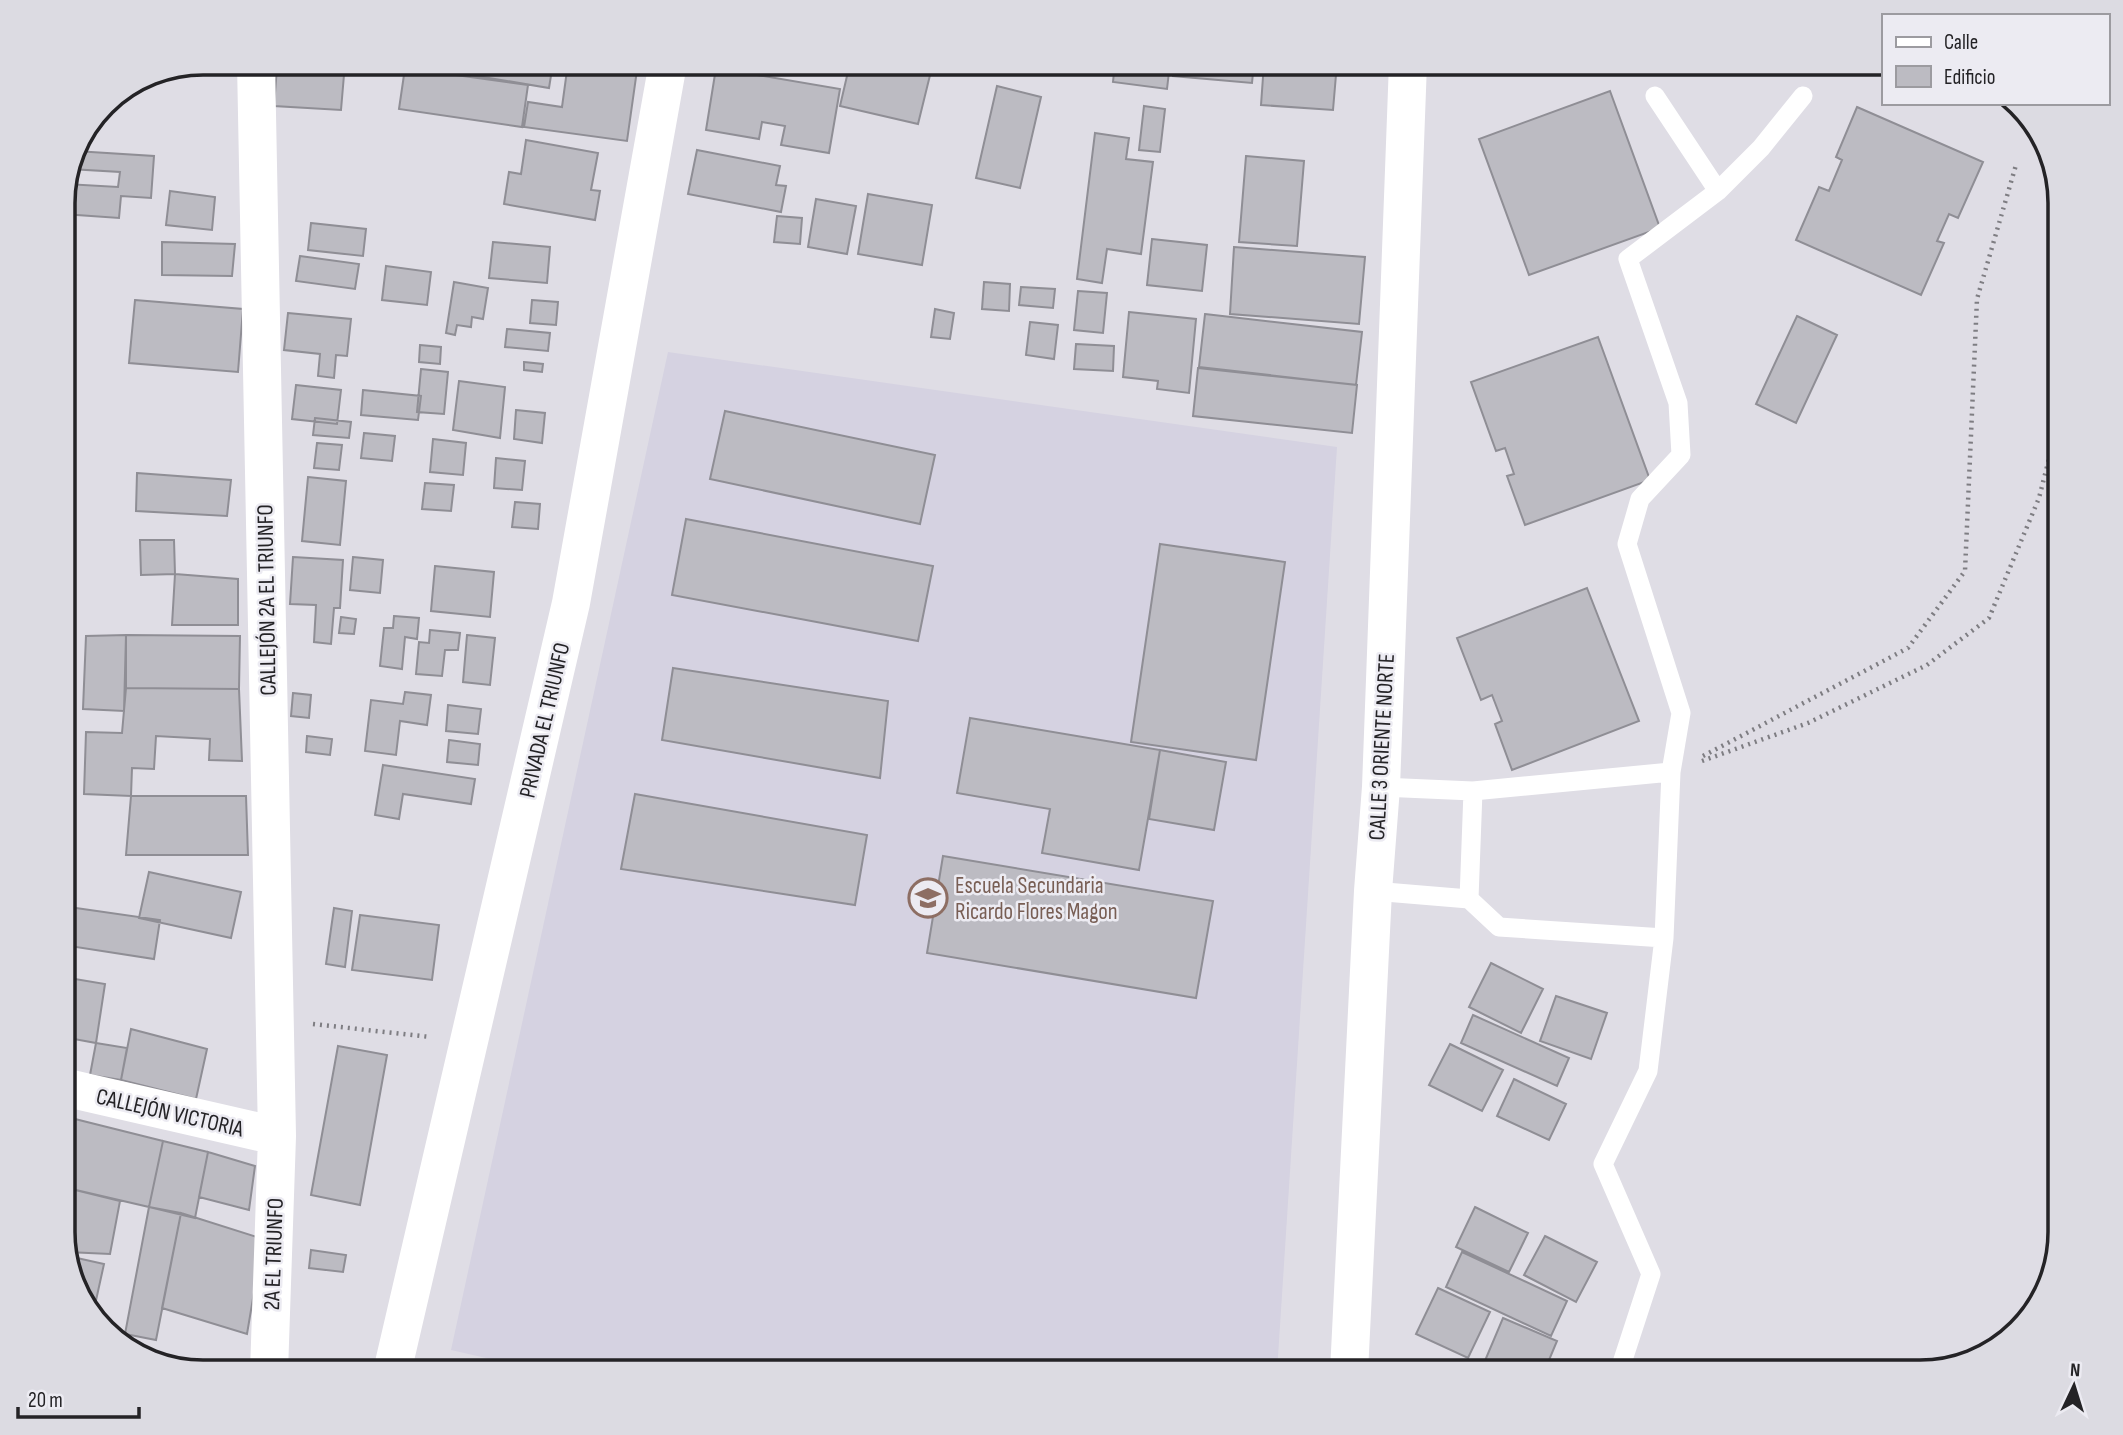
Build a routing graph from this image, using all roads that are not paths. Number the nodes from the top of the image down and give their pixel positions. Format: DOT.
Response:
graph roads {
  1 [pos="1395,75"];
  2 [pos="1407,75"];
  3 [pos="256,76"];
  4 [pos="666,76"];
  5 [pos="1655,96"];
  6 [pos="1803,96"];
  7 [pos="1405,121"];
  8 [pos="1718,191"];
  9 [pos="1671,772"];
  10 [pos="1381,787"];
  11 [pos="1473,791"];
  12 [pos="1373,891"];
  13 [pos="1469,899"];
  14 [pos="1664,938"];
  15 [pos="76,1090"];
  16 [pos="277,1136"];
  17 [pos="269,1360"];
  18 [pos="395,1360"];
  19 [pos="1350,1360"];
  20 [pos="1623,1360"];
  1 -- 7 [label="street, CALLE 3 ORIENTE NORTE"];
  2 -- 7 [label="street, CALLE 3 ORIENTE NORTE"];
  3 -- 16 [label="street, CALLEJÓN 2A EL TRIUNFO"];
  4 -- 18 [label="street, PRIVADA EL TRIUNFO"];
  5 -- 8 [label="lane"];
  6 -- 8 [label="lane"];
  7 -- 10 [label="street, CALLE 3 ORIENTE NORTE"];
  8 -- 9 [label="lane"];
  9 -- 11 [label="lane"];
  9 -- 14 [label="lane"];
  10 -- 11 [label="lane"];
  10 -- 12 [label="street, CALLE 3 ORIENTE NORTE"];
  11 -- 13 [label="lane"];
  12 -- 13 [label="lane"];
  12 -- 19 [label="street, CALLE 3 ORIENTE NORTE"];
  13 -- 14 [label="lane"];
  14 -- 20 [label="lane"];
  15 -- 16 [label="street, CALLEJÓN VICTORIA"];
  16 -- 17 [label="street, 2A EL TRIUNFO"];
}
